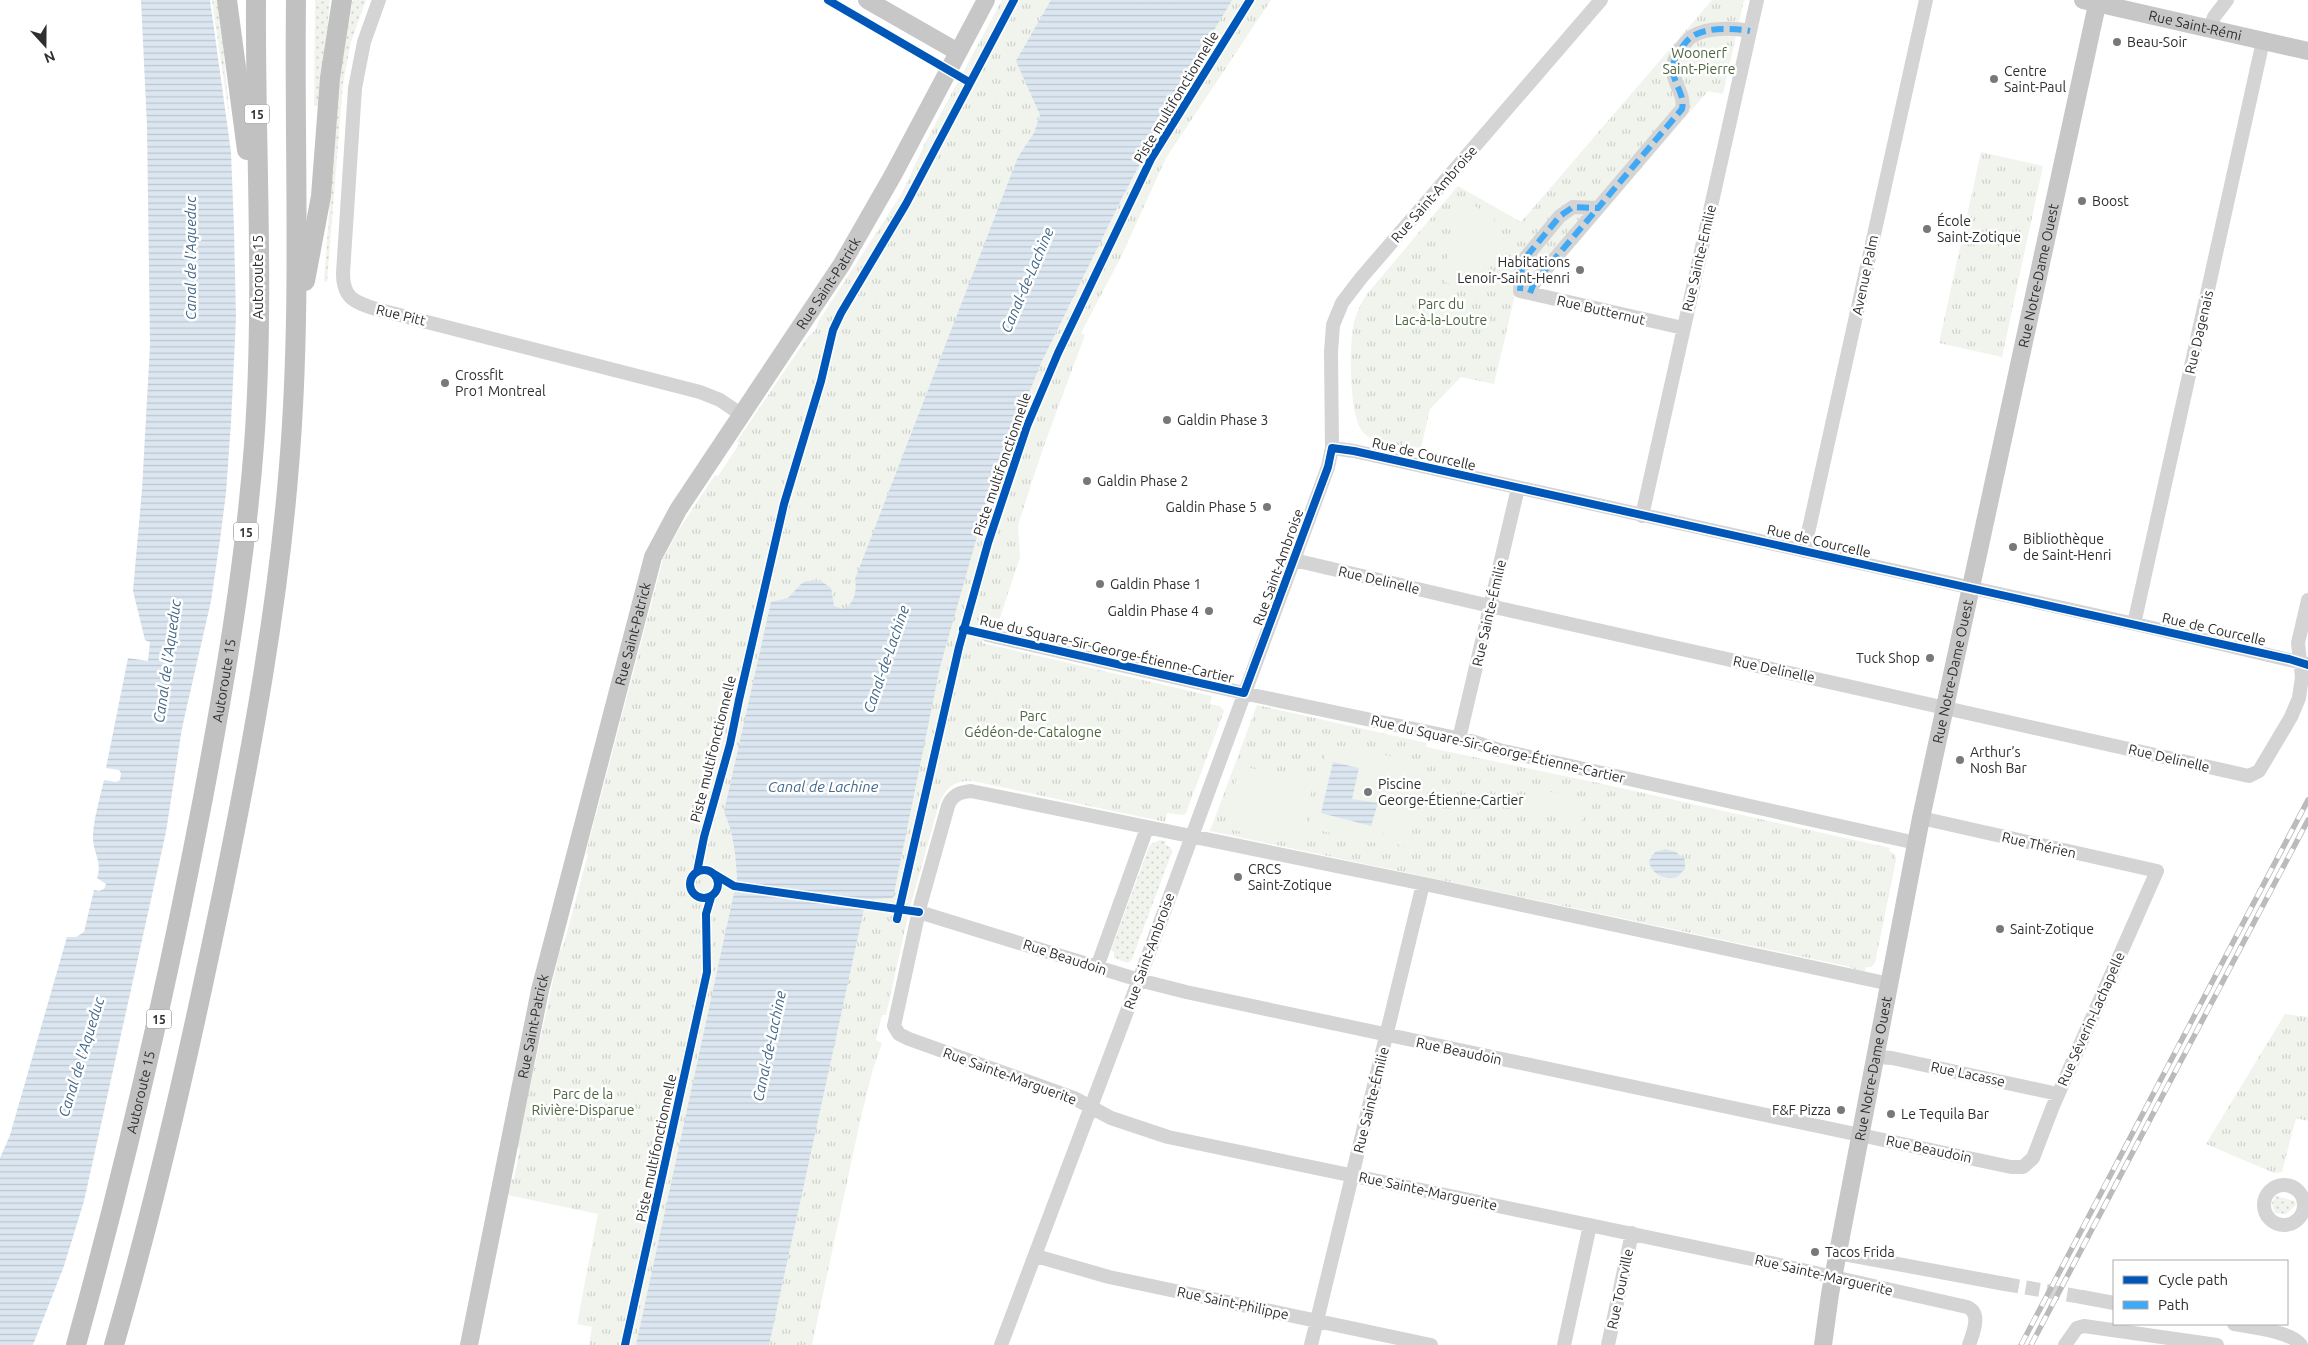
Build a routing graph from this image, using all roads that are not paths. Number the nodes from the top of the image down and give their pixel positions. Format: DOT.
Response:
graph roads {
  1 [pos="227,0"];
  2 [pos="256,0"];
  3 [pos="296,0"];
  4 [pos="342,0"];
  5 [pos="379,0"];
  6 [pos="867,0"];
  7 [pos="986,0"];
  8 [pos="1601,0"];
  9 [pos="1757,0"];
  10 [pos="1926,0"];
  11 [pos="2227,0"];
  12 [pos="2093,1"];
  13 [pos="2210,28"];
  14 [pos="1750,31"];
  15 [pos="2263,41"];
  16 [pos="2308,50"];
  17 [pos="958,52"];
  18 [pos="1598,208"];
  19 [pos="258,229"];
  20 [pos="1525,292"];
  21 [pos="1683,328"];
  22 [pos="297,330"];
  23 [pos="742,415"];
  24 [pos="1332,448"];
  25 [pos="1518,488"];
  26 [pos="1642,516"];
  27 [pos="1804,551"];
  28 [pos="1294,560"];
  29 [pos="1970,588"];
  30 [pos="2308,600"];
  31 [pos="1490,606"];
  32 [pos="2134,624"];
  33 [pos="988,634"];
  34 [pos="2305,662"];
  35 [pos="1244,693"];
  36 [pos="1944,706"];
  37 [pos="1459,739"];
  38 [pos="1921,818"];
  39 [pos="1147,828"];
  40 [pos="1190,837"];
  41 [pos="1916,844"];
  42 [pos="2157,871"];
  43 [pos="1423,884"];
  44 [pos="919,912"];
  45 [pos="1097,968"];
  46 [pos="1138,980"];
  47 [pos="1890,984"];
  48 [pos="1387,1036"];
  49 [pos="1876,1057"];
  50 [pos="2058,1094"];
  51 [pos="1091,1107"];
  52 [pos="1861,1135"];
  53 [pos="2026,1166"];
  54 [pos="1352,1175"];
  55 [pos="1590,1225"];
  56 [pos="1632,1234"];
  57 [pos="1838,1253"];
  58 [pos="1036,1256"];
  59 [pos="96,1273"];
  60 [pos="1833,1277"];
  61 [pos="2005,1284"];
  62 [pos="2082,1297"];
  63 [pos="2113,1303"];
  64 [pos="1317,1321"];
  65 [pos="2239,1325"];
  66 [pos="63,1345"];
  67 [pos="76,1345"];
  68 [pos="114,1345"];
  69 [pos="469,1345"];
  70 [pos="1001,1345"];
  71 [pos="1311,1345"];
  72 [pos="1431,1345"];
  73 [pos="1564,1345"];
  74 [pos="1608,1345"];
  75 [pos="1823,1345"];
  76 [pos="1969,1345"];
  77 [pos="2066,1345"];
  78 [pos="2218,1345"];
  79 [pos="2301,1345"];
  1 -- 19 [label="highway"];
  2 -- 19 [label="highway, Autoroute 15 / 15"];
  3 -- 22 [label="highway"];
  4 -- 22 [label="highway"];
  5 -- 23 [label="street, Rue Pitt"];
  6 -- 17 [label="main road"];
  7 -- 17 [label="main road, Rue Saint-Patrick"];
  8 -- 24 [label="street, Rue Saint-Ambroise"];
  9 -- 14 [label="street, Rue Sainte-Emilie"];
  10 -- 27 [label="street, Avenue Palm"];
  11 -- 13 [label="street"];
  12 -- 13 [label="main road, Rue Saint-Rémi"];
  12 -- 29 [label="main road, Rue Notre-Dame Ouest"];
  13 -- 15 [label="main road, Rue Saint-Rémi"];
  14 -- 18 [label="street"];
  14 -- 21 [label="street, Rue Sainte-Emilie"];
  15 -- 16 [label="main road, Rue Saint-Rémi"];
  15 -- 32 [label="street, Rue Dagenais"];
  17 -- 23 [label="main road, Rue Saint-Patrick"];
  18 -- 20 [label="street"];
  18 -- 20 [label="street"];
  19 -- 59 [label="highway, Autoroute 15 / 15"];
  20 -- 21 [label="street, Rue Butternut"];
  21 -- 26 [label="street, Rue Sainte-Emilie"];
  22 -- 68 [label="highway"];
  23 -- 69 [label="main road, Rue Saint-Patrick"];
  24 -- 25 [label="street, Rue de Courcelle"];
  24 -- 28 [label="street, Rue Saint-Ambroise"];
  25 -- 26 [label="street, Rue de Courcelle"];
  25 -- 31 [label="street, Rue Sainte-Émilie"];
  26 -- 27 [label="street, Rue de Courcelle"];
  27 -- 29 [label="street, Rue de Courcelle"];
  28 -- 31 [label="street, Rue Delinelle"];
  28 -- 35 [label="street, Rue Saint-Ambroise"];
  29 -- 32 [label="street, Rue de Courcelle"];
  29 -- 36 [label="main road, Rue Notre-Dame Ouest"];
  30 -- 34 [label="street"];
  31 -- 36 [label="street, Rue Delinelle"];
  31 -- 37 [label="street, Rue Sainte-Émilie"];
  32 -- 34 [label="street, Rue de Courcelle"];
  33 -- 35 [label="street, Rue du Square-Sir-George-Étienne-Cartier"];
  34 -- 36 [label="street, Rue Delinelle"];
  35 -- 37 [label="street, Rue du Square-Sir-George-Étienne-Cartier"];
  35 -- 40 [label="street, Rue Saint-Ambroise"];
  36 -- 38 [label="main road, Rue Notre-Dame Ouest"];
  37 -- 41 [label="street, Rue du Square-Sir-George-Étienne-Cartier"];
  38 -- 41 [label="main road, Rue Notre-Dame Ouest"];
  38 -- 42 [label="street, Rue Thérien"];
  39 -- 40 [label="street"];
  39 -- 44 [label="street"];
  39 -- 45 [label="street"];
  40 -- 43 [label="street"];
  40 -- 46 [label="street, Rue Saint-Ambroise"];
  41 -- 47 [label="main road, Rue Notre-Dame Ouest"];
  42 -- 50 [label="street, Rue Séverin-Lachapelle"];
  43 -- 47 [label="street"];
  43 -- 48 [label="street, Rue Sainte-Émilie"];
  44 -- 45 [label="street, Rue Beaudoin"];
  44 -- 51 [label="street, Rue Sainte-Marguerite"];
  45 -- 46 [label="street, Rue Beaudoin"];
  46 -- 48 [label="street, Rue Beaudoin"];
  46 -- 51 [label="street, Rue Saint-Ambroise"];
  47 -- 49 [label="main road, Rue Notre-Dame Ouest"];
  48 -- 52 [label="street, Rue Beaudoin"];
  48 -- 54 [label="street, Rue Sainte-Émilie"];
  49 -- 50 [label="street, Rue Lacasse"];
  49 -- 52 [label="main road, Rue Notre-Dame Ouest"];
  50 -- 53 [label="street, Rue Séverin-Lachapelle"];
  51 -- 54 [label="street, Rue Sainte-Marguerite"];
  51 -- 58 [label="street, Rue Saint-Ambroise"];
  52 -- 53 [label="street, Rue Beaudoin"];
  52 -- 57 [label="main road, Rue Notre-Dame Ouest"];
  54 -- 55 [label="street, Rue Sainte-Marguerite"];
  54 -- 64 [label="street, Rue Sainte-Émilie"];
  55 -- 56 [label="street, Rue Sainte-Marguerite"];
  55 -- 73 [label="street"];
  56 -- 60 [label="street, Rue Sainte-Marguerite"];
  56 -- 74 [label="street, Rue Tourville"];
  57 -- 60 [label="main road, Rue Notre-Dame Ouest"];
  57 -- 61 [label="street, Rue Sainte-Marguerite"];
  58 -- 64 [label="street, Rue Saint-Philippe"];
  58 -- 70 [label="street, Rue Saint-Ambroise"];
  59 -- 66 [label="highway"];
  59 -- 67 [label="highway, Autoroute 15 / 15"];
  60 -- 75 [label="main road, Rue Notre-Dame Ouest"];
  60 -- 76 [label="street, Rue Sainte-Marguerite"];
  62 -- 63 [label="street"];
  64 -- 71 [label="street, Rue Sainte-Émilie"];
  64 -- 72 [label="street, Rue Saint-Philippe"];
  65 -- 79 [label="street"];
  77 -- 78 [label="street"];
}
